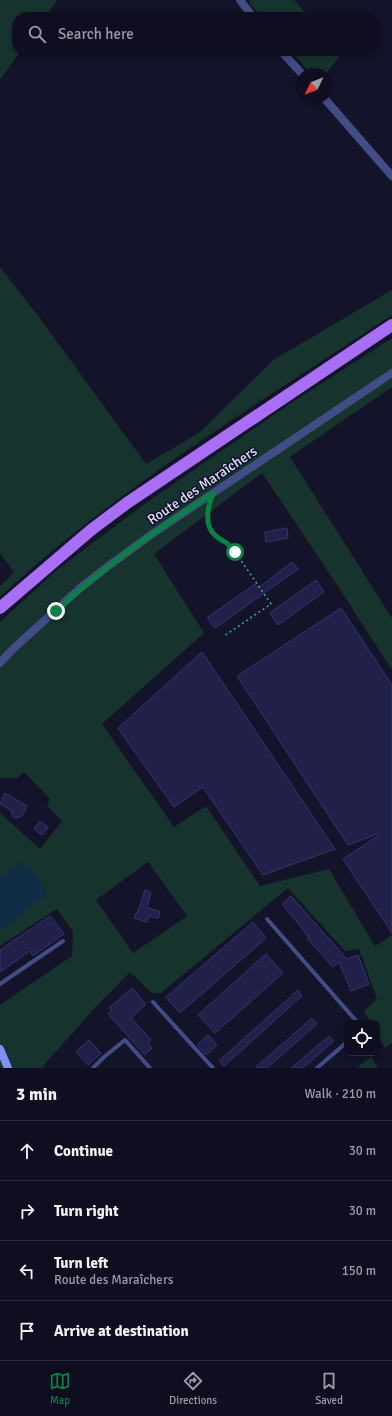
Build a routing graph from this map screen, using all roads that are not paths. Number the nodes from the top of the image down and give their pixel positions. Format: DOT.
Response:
graph roads {
  1 [pos="240,0"];
  2 [pos="249,12"];
  3 [pos="286,56"];
  4 [pos="297,68"];
  5 [pos="329,104"];
  6 [pos="392,176"];
  7 [pos="392,325"];
  8 [pos="392,373"];
  9 [pos="0,608"];
  10 [pos="0,663"];
  11 [pos="267,919"];
  12 [pos="63,941"];
  13 [pos="0,984"];
  14 [pos="153,1002"];
  15 [pos="355,1020"];
  16 [pos="344,1045"];
  17 [pos="0,1049"];
  18 [pos="8,1068"];
  19 [pos="93,1068"];
  20 [pos="150,1068"];
  21 [pos="213,1068"];
  22 [pos="317,1068"];
  1 -- 2 [label="street"];
  3 -- 4 [label="street"];
  5 -- 6 [label="street"];
  7 -- 9 [label="main road"];
  8 -- 10 [label="street, Route des Maraîchers"];
  11 -- 15 [label="lane"];
  12 -- 13 [label="lane"];
  14 -- 21 [label="lane"];
  16 -- 22 [label="lane"];
  17 -- 18 [label="street"];
  19 -- 20 [label="lane"];
}
